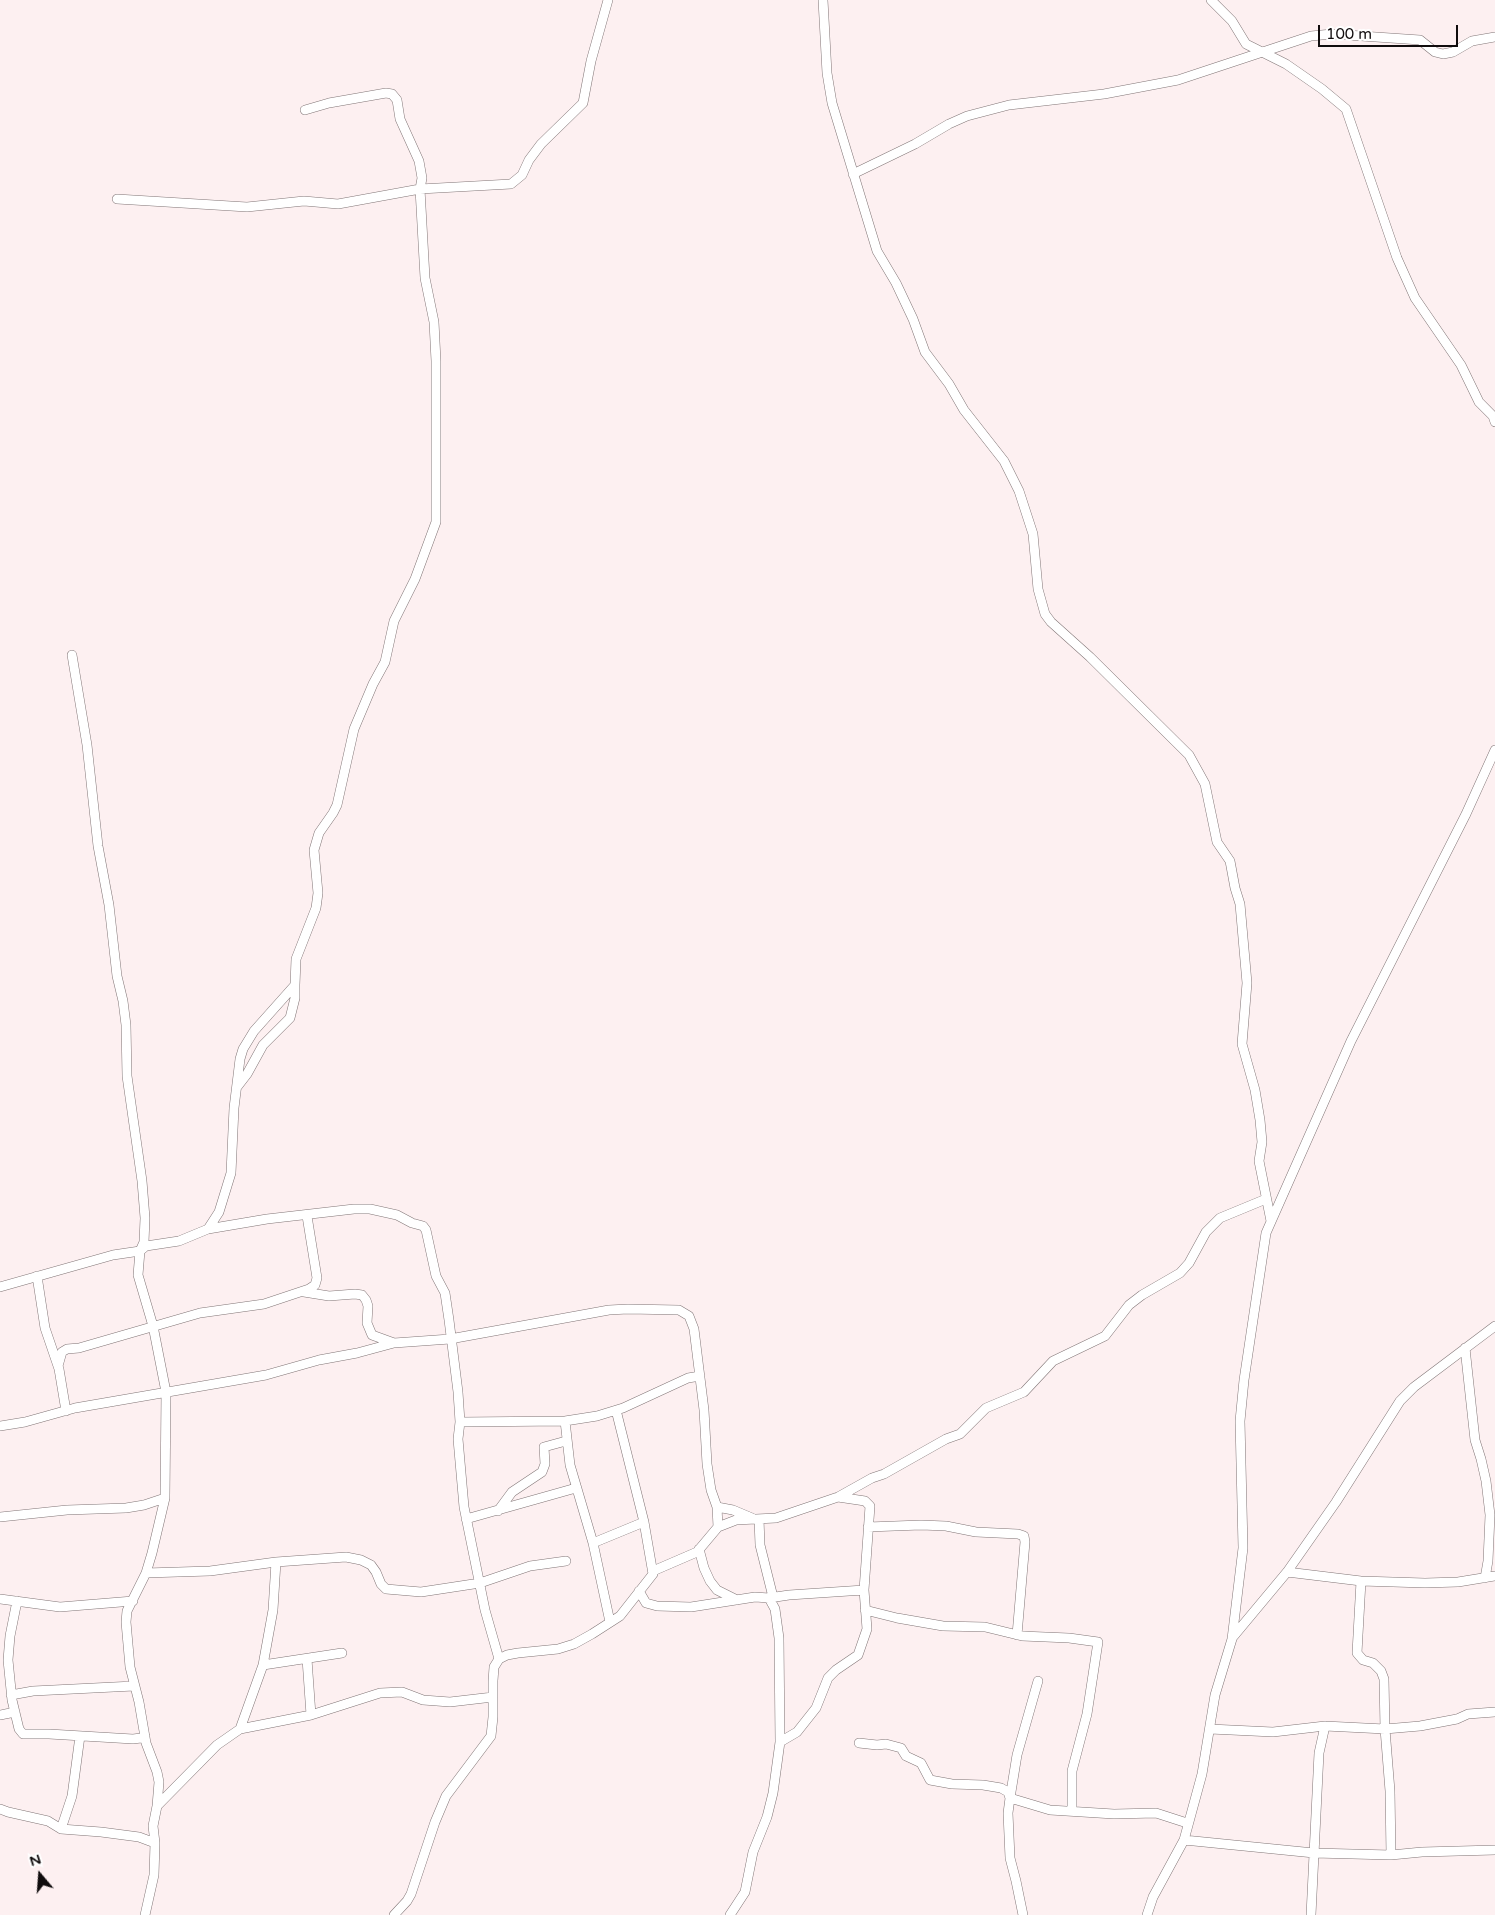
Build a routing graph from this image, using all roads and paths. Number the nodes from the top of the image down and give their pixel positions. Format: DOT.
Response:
graph roads {
  1 [pos="608,0"];
  2 [pos="822,0"];
  3 [pos="1212,0"];
  4 [pos="1495,37"];
  5 [pos="1264,53"];
  6 [pos="304,110"];
  7 [pos="853,174"];
  8 [pos="420,190"];
  9 [pos="116,199"];
  10 [pos="1495,422"];
  11 [pos="72,655"];
  12 [pos="1495,750"];
  13 [pos="295,985"];
  14 [pos="236,1087"];
  15 [pos="1266,1199"];
  16 [pos="307,1216"];
  17 [pos="1271,1220"];
  18 [pos="208,1229"];
  19 [pos="140,1251"];
  20 [pos="37,1276"];
  21 [pos="0,1286"];
  22 [pos="304,1292"];
  23 [pos="152,1326"];
  24 [pos="1495,1326"];
  25 [pos="450,1339"];
  26 [pos="394,1343"];
  27 [pos="1465,1348"];
  28 [pos="58,1366"];
  29 [pos="700,1376"];
  30 [pos="166,1392"];
  31 [pos="616,1410"];
  32 [pos="66,1411"];
  33 [pos="565,1421"];
  34 [pos="460,1422"];
  35 [pos="0,1426"];
  36 [pos="566,1441"];
  37 [pos="576,1488"];
  38 [pos="165,1498"];
  39 [pos="838,1498"];
  40 [pos="717,1507"];
  41 [pos="498,1511"];
  42 [pos="0,1517"];
  43 [pos="466,1519"];
  44 [pos="756,1519"];
  45 [pos="644,1522"];
  46 [pos="718,1527"];
  47 [pos="868,1527"];
  48 [pos="592,1543"];
  49 [pos="699,1549"];
  50 [pos="566,1561"];
  51 [pos="276,1562"];
  52 [pos="1287,1572"];
  53 [pos="146,1573"];
  54 [pos="653,1574"];
  55 [pos="1495,1576"];
  56 [pos="1485,1578"];
  57 [pos="1361,1581"];
  58 [pos="480,1584"];
  59 [pos="864,1590"];
  60 [pos="639,1591"];
  61 [pos="771,1597"];
  62 [pos="0,1599"];
  63 [pos="737,1600"];
  64 [pos="17,1601"];
  65 [pos="133,1601"];
  66 [pos="865,1610"];
  67 [pos="610,1622"];
  68 [pos="1017,1635"];
  69 [pos="1232,1639"];
  70 [pos="342,1654"];
  71 [pos="307,1659"];
  72 [pos="499,1659"];
  73 [pos="263,1665"];
  74 [pos="1038,1681"];
  75 [pos="134,1686"];
  76 [pos="11,1695"];
  77 [pos="493,1697"];
  78 [pos="15,1712"];
  79 [pos="1495,1712"];
  80 [pos="0,1715"];
  81 [pos="311,1715"];
  82 [pos="1325,1726"];
  83 [pos="240,1729"];
  84 [pos="1210,1729"];
  85 [pos="1385,1729"];
  86 [pos="80,1736"];
  87 [pos="145,1736"];
  88 [pos="780,1742"];
  89 [pos="859,1743"];
  90 [pos="1009,1802"];
  91 [pos="158,1806"];
  92 [pos="0,1809"];
  93 [pos="1072,1810"];
  94 [pos="1187,1823"];
  95 [pos="61,1829"];
  96 [pos="1184,1840"];
  97 [pos="155,1843"];
  98 [pos="1495,1850"];
  99 [pos="1314,1853"];
  100 [pos="1391,1855"];
  101 [pos="145,1915"];
  102 [pos="394,1915"];
  103 [pos="730,1915"];
  104 [pos="1023,1915"];
  105 [pos="1147,1915"];
  106 [pos="1310,1915"];
  1 -- 8 [label="street"];
  2 -- 7 [label="street"];
  3 -- 5 [label="street"];
  4 -- 5 [label="street"];
  5 -- 7 [label="street"];
  5 -- 10 [label="street"];
  6 -- 8 [label="street"];
  7 -- 15 [label="street"];
  8 -- 9 [label="street"];
  8 -- 13 [label="street"];
  11 -- 19 [label="street"];
  12 -- 17 [label="street"];
  13 -- 14 [label="street"];
  13 -- 14 [label="street"];
  14 -- 18 [label="street"];
  15 -- 17 [label="street"];
  15 -- 39 [label="street"];
  16 -- 18 [label="street"];
  16 -- 22 [label="street"];
  16 -- 25 [label="street"];
  17 -- 69 [label="street"];
  18 -- 19 [label="street"];
  19 -- 20 [label="street"];
  19 -- 23 [label="street"];
  20 -- 21 [label="street"];
  20 -- 28 [label="street"];
  22 -- 23 [label="street"];
  22 -- 26 [label="street"];
  23 -- 28 [label="street"];
  23 -- 30 [label="street"];
  24 -- 27 [label="street"];
  25 -- 26 [label="street"];
  25 -- 29 [label="street"];
  25 -- 34 [label="street"];
  26 -- 30 [label="street"];
  27 -- 52 [label="street"];
  27 -- 56 [label="street"];
  28 -- 32 [label="street"];
  29 -- 31 [label="street"];
  29 -- 40 [label="street"];
  30 -- 32 [label="street"];
  30 -- 38 [label="street"];
  31 -- 33 [label="street"];
  31 -- 45 [label="street"];
  32 -- 35 [label="street"];
  33 -- 34 [label="street"];
  33 -- 36 [label="street"];
  34 -- 43 [label="street"];
  36 -- 37 [label="street"];
  36 -- 41 [label="street"];
  37 -- 41 [label="street"];
  37 -- 48 [label="street"];
  38 -- 42 [label="street"];
  38 -- 53 [label="street"];
  39 -- 44 [label="street"];
  39 -- 47 [label="street"];
  40 -- 44 [label="street"];
  40 -- 46 [label="street"];
  41 -- 43 [label="street"];
  43 -- 58 [label="street"];
  44 -- 46 [label="street"];
  44 -- 61 [label="street"];
  45 -- 48 [label="street"];
  45 -- 54 [label="street"];
  46 -- 49 [label="street"];
  47 -- 59 [label="street"];
  47 -- 68 [label="street"];
  48 -- 67 [label="street"];
  49 -- 54 [label="street"];
  49 -- 63 [label="street"];
  50 -- 58 [label="street"];
  51 -- 53 [label="street"];
  51 -- 58 [label="street"];
  51 -- 73 [label="street"];
  52 -- 57 [label="street"];
  52 -- 69 [label="street"];
  53 -- 65 [label="street"];
  54 -- 60 [label="street"];
  55 -- 56 [label="street"];
  56 -- 57 [label="street"];
  57 -- 85 [label="street"];
  58 -- 72 [label="street"];
  59 -- 61 [label="street"];
  59 -- 66 [label="street"];
  60 -- 63 [label="street"];
  60 -- 67 [label="street"];
  61 -- 63 [label="street"];
  61 -- 88 [label="street"];
  62 -- 64 [label="street"];
  64 -- 65 [label="street"];
  64 -- 76 [label="street"];
  65 -- 75 [label="street"];
  66 -- 68 [label="street"];
  66 -- 88 [label="street"];
  67 -- 72 [label="street"];
  68 -- 93 [label="street"];
  69 -- 84 [label="street"];
  70 -- 71 [label="street"];
  71 -- 73 [label="street"];
  71 -- 81 [label="street"];
  72 -- 77 [label="street"];
  73 -- 83 [label="street"];
  74 -- 90 [label="street"];
  75 -- 76 [label="street"];
  75 -- 87 [label="street"];
  76 -- 78 [label="street"];
  77 -- 81 [label="street"];
  77 -- 102 [label="street"];
  78 -- 80 [label="street"];
  78 -- 86 [label="street"];
  79 -- 85 [label="street"];
  81 -- 83 [label="street"];
  82 -- 84 [label="street"];
  82 -- 85 [label="street"];
  82 -- 99 [label="street"];
  83 -- 91 [label="street"];
  84 -- 94 [label="street"];
  85 -- 100 [label="street"];
  86 -- 87 [label="street"];
  86 -- 95 [label="street"];
  87 -- 91 [label="street"];
  88 -- 103 [label="street"];
  89 -- 90 [label="street"];
  90 -- 93 [label="street"];
  90 -- 104 [label="street"];
  91 -- 97 [label="street"];
  92 -- 95 [label="street"];
  93 -- 94 [label="street"];
  94 -- 96 [label="street"];
  95 -- 97 [label="street"];
  96 -- 99 [label="street"];
  96 -- 105 [label="street"];
  97 -- 101 [label="street"];
  98 -- 100 [label="street"];
  99 -- 100 [label="street"];
  99 -- 106 [label="street"];
}
